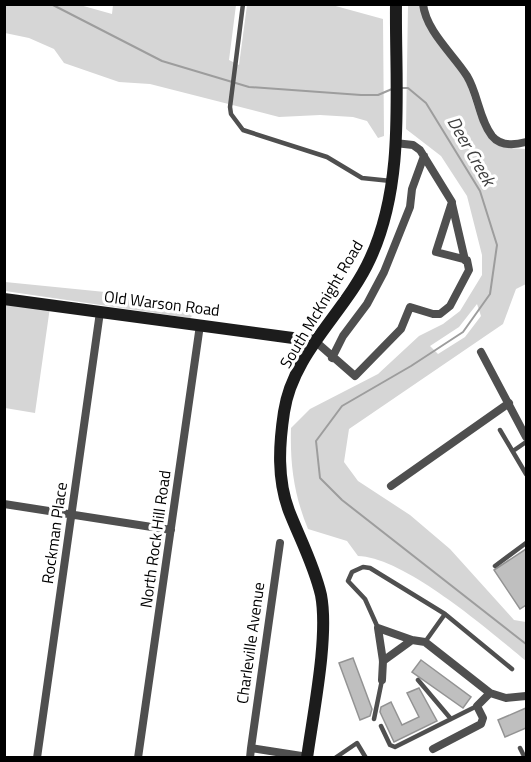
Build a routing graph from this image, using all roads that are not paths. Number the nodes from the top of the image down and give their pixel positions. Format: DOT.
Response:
graph roads {
  1 [pos="243,4"];
  2 [pos="396,4"];
  3 [pos="423,4"];
  4 [pos="526,142"];
  5 [pos="395,143"];
  6 [pos="424,156"];
  7 [pos="393,182"];
  8 [pos="452,204"];
  9 [pos="465,260"];
  10 [pos="4,299"];
  11 [pos="100,312"];
  12 [pos="200,325"];
  13 [pos="315,341"];
  14 [pos="481,352"];
  15 [pos="332,358"];
  16 [pos="509,404"];
  17 [pos="500,430"];
  18 [pos="526,437"];
  19 [pos="526,442"];
  20 [pos="513,451"];
  21 [pos="526,474"];
  22 [pos="391,486"];
  23 [pos="4,504"];
  24 [pos="71,514"];
  25 [pos="171,530"];
  26 [pos="280,543"];
  27 [pos="526,543"];
  28 [pos="495,566"];
  29 [pos="445,614"];
  30 [pos="378,628"];
  31 [pos="412,640"];
  32 [pos="425,642"];
  33 [pos="383,661"];
  34 [pos="512,669"];
  35 [pos="382,680"];
  36 [pos="418,680"];
  37 [pos="490,693"];
  38 [pos="526,696"];
  39 [pos="477,706"];
  40 [pos="374,719"];
  41 [pos="451,719"];
  42 [pos="381,726"];
  43 [pos="520,748"];
  44 [pos="433,749"];
  45 [pos="250,753"];
  46 [pos="277,755"];
  47 [pos="309,757"];
  48 [pos="335,757"];
  49 [pos="366,757"];
  50 [pos="37,758"];
  51 [pos="138,758"];
  52 [pos="525,758"];
  1 -- 7 [label="lane"];
  2 -- 5 [label="main road, South McKnight Road"];
  3 -- 4 [label="street"];
  5 -- 6 [label="street"];
  5 -- 7 [label="main road, South McKnight Road"];
  6 -- 8 [label="street"];
  6 -- 15 [label="street"];
  7 -- 13 [label="main road, South McKnight Road"];
  8 -- 9 [label="street"];
  8 -- 9 [label="street"];
  9 -- 15 [label="street"];
  10 -- 11 [label="main road, Old Warson Road"];
  11 -- 12 [label="main road, Old Warson Road"];
  11 -- 24 [label="street, Rockman Place"];
  12 -- 13 [label="main road, Old Warson Road"];
  12 -- 25 [label="street, North Rock Hill Road"];
  13 -- 15 [label="street"];
  13 -- 47 [label="main road, South McKnight Road"];
  14 -- 16 [label="street"];
  16 -- 18 [label="street"];
  16 -- 22 [label="street"];
  17 -- 20 [label="lane"];
  19 -- 20 [label="lane"];
  20 -- 21 [label="lane"];
  23 -- 24 [label="street"];
  24 -- 25 [label="street"];
  24 -- 50 [label="street, Rockman Place"];
  25 -- 51 [label="street, North Rock Hill Road"];
  26 -- 45 [label="street, Charleville Avenue"];
  27 -- 28 [label="lane"];
  29 -- 30 [label="lane"];
  29 -- 32 [label="lane"];
  29 -- 34 [label="lane"];
  30 -- 31 [label="street"];
  30 -- 33 [label="street"];
  31 -- 32 [label="street"];
  31 -- 33 [label="street"];
  32 -- 37 [label="street"];
  33 -- 35 [label="street"];
  35 -- 40 [label="lane"];
  36 -- 41 [label="lane"];
  37 -- 38 [label="street"];
  37 -- 39 [label="street"];
  39 -- 41 [label="lane"];
  39 -- 44 [label="street"];
  41 -- 42 [label="lane"];
  43 -- 52 [label="lane"];
  45 -- 46 [label="street, Charleville Avenue"];
  46 -- 47 [label="street, Charleville Avenue"];
  48 -- 49 [label="lane"];
}
